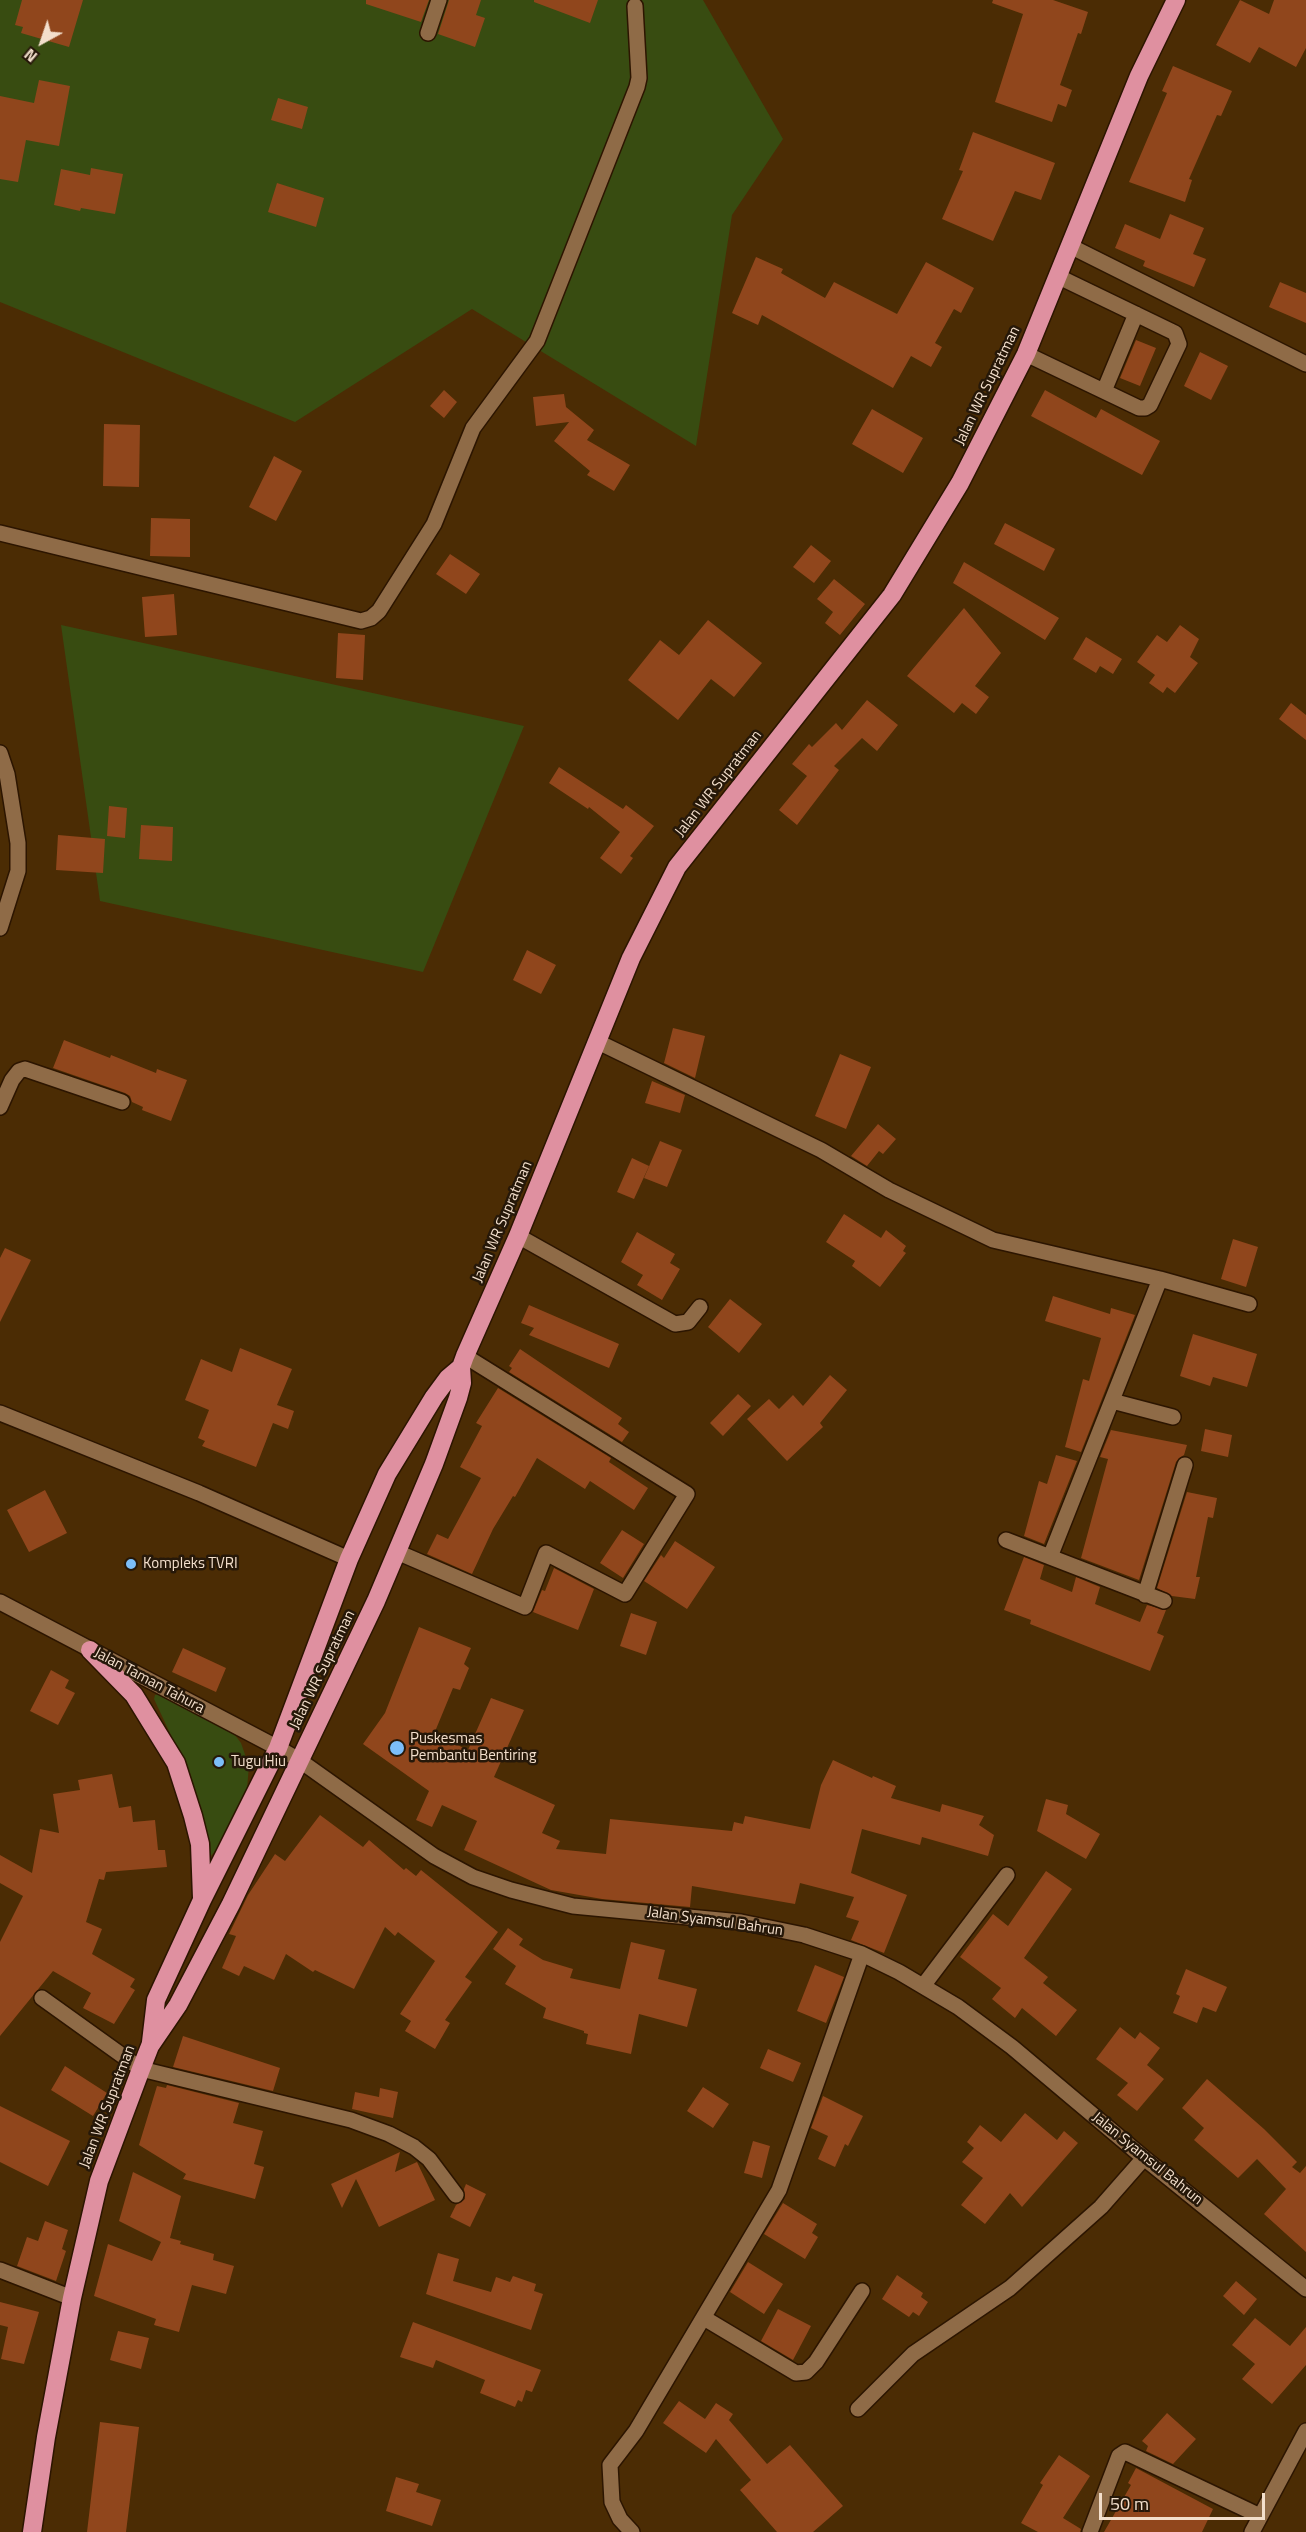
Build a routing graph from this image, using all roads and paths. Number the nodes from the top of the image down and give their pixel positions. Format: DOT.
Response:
graph roads {
  1 [pos="439,0"];
  2 [pos="1176,0"];
  3 [pos="635,6"];
  4 [pos="428,33"];
  5 [pos="1070,246"];
  6 [pos="1057,276"];
  7 [pos="1136,314"];
  8 [pos="1026,354"];
  9 [pos="1306,364"];
  10 [pos="1104,391"];
  11 [pos="0,533"];
  12 [pos="0,753"];
  13 [pos="0,928"];
  14 [pos="596,1041"];
  15 [pos="122,1102"];
  16 [pos="0,1107"];
  17 [pos="518,1236"];
  18 [pos="1160,1279"];
  19 [pos="1249,1304"];
  20 [pos="700,1306"];
  21 [pos="463,1361"];
  22 [pos="1112,1401"];
  23 [pos="0,1413"];
  24 [pos="1173,1416"];
  25 [pos="1185,1465"];
  26 [pos="1006,1540"];
  27 [pos="397,1552"];
  28 [pos="1050,1557"];
  29 [pos="349,1559"];
  30 [pos="1144,1595"];
  31 [pos="1164,1601"];
  32 [pos="0,1602"];
  33 [pos="90,1650"];
  34 [pos="278,1749"];
  35 [pos="299,1760"];
  36 [pos="1007,1875"];
  37 [pos="202,1900"];
  38 [pos="862,1954"];
  39 [pos="923,1986"];
  40 [pos="42,1998"];
  41 [pos="150,2046"];
  42 [pos="141,2069"];
  43 [pos="1144,2158"];
  44 [pos="456,2195"];
  45 [pos="0,2270"];
  46 [pos="1306,2289"];
  47 [pos="862,2291"];
  48 [pos="72,2298"];
  49 [pos="704,2318"];
  50 [pos="858,2409"];
  51 [pos="1306,2431"];
  52 [pos="1260,2516"];
  53 [pos="32,2532"];
  54 [pos="632,2532"];
  55 [pos="1090,2532"];
  56 [pos="1252,2532"];
  1 -- 4 [label="street"];
  2 -- 5 [label="highway, Jalan WR Supratman"];
  3 -- 11 [label="street"];
  5 -- 6 [label="highway, Jalan WR Supratman"];
  5 -- 9 [label="street"];
  6 -- 7 [label="street"];
  6 -- 8 [label="highway, Jalan WR Supratman"];
  7 -- 10 [label="street"];
  7 -- 10 [label="street"];
  8 -- 10 [label="street"];
  8 -- 14 [label="highway, Jalan WR Supratman"];
  12 -- 13 [label="street"];
  14 -- 17 [label="highway, Jalan WR Supratman"];
  14 -- 18 [label="street"];
  15 -- 16 [label="street"];
  17 -- 20 [label="street"];
  17 -- 21 [label="highway, Jalan WR Supratman"];
  18 -- 19 [label="street"];
  18 -- 22 [label="street"];
  21 -- 27 [label="highway, Jalan WR Supratman"];
  21 -- 27 [label="street"];
  21 -- 29 [label="highway"];
  22 -- 24 [label="street"];
  22 -- 28 [label="street"];
  23 -- 29 [label="street"];
  25 -- 30 [label="street"];
  26 -- 28 [label="street"];
  27 -- 35 [label="highway, Jalan WR Supratman"];
  28 -- 30 [label="street"];
  29 -- 34 [label="highway"];
  30 -- 31 [label="street"];
  32 -- 33 [label="street, Jalan Taman Tahura"];
  33 -- 34 [label="street, Jalan Taman Tahura"];
  33 -- 37 [label="highway"];
  34 -- 35 [label="street, Jalan Taman Tahura"];
  34 -- 37 [label="highway"];
  35 -- 38 [label="street, Jalan Syamsul Bahrun"];
  35 -- 41 [label="highway, Jalan WR Supratman"];
  36 -- 39 [label="street"];
  37 -- 41 [label="highway"];
  38 -- 39 [label="street, Jalan Syamsul Bahrun"];
  38 -- 49 [label="street"];
  39 -- 43 [label="street, Jalan Syamsul Bahrun"];
  40 -- 42 [label="street"];
  41 -- 42 [label="highway, Jalan WR Supratman"];
  42 -- 44 [label="street"];
  42 -- 48 [label="highway, Jalan WR Supratman"];
  43 -- 46 [label="street, Jalan Syamsul Bahrun"];
  43 -- 50 [label="street"];
  45 -- 48 [label="street"];
  47 -- 49 [label="street"];
  48 -- 53 [label="highway, Jalan WR Supratman"];
  49 -- 54 [label="street"];
  51 -- 52 [label="street"];
  52 -- 55 [label="street"];
  52 -- 56 [label="street"];
}
